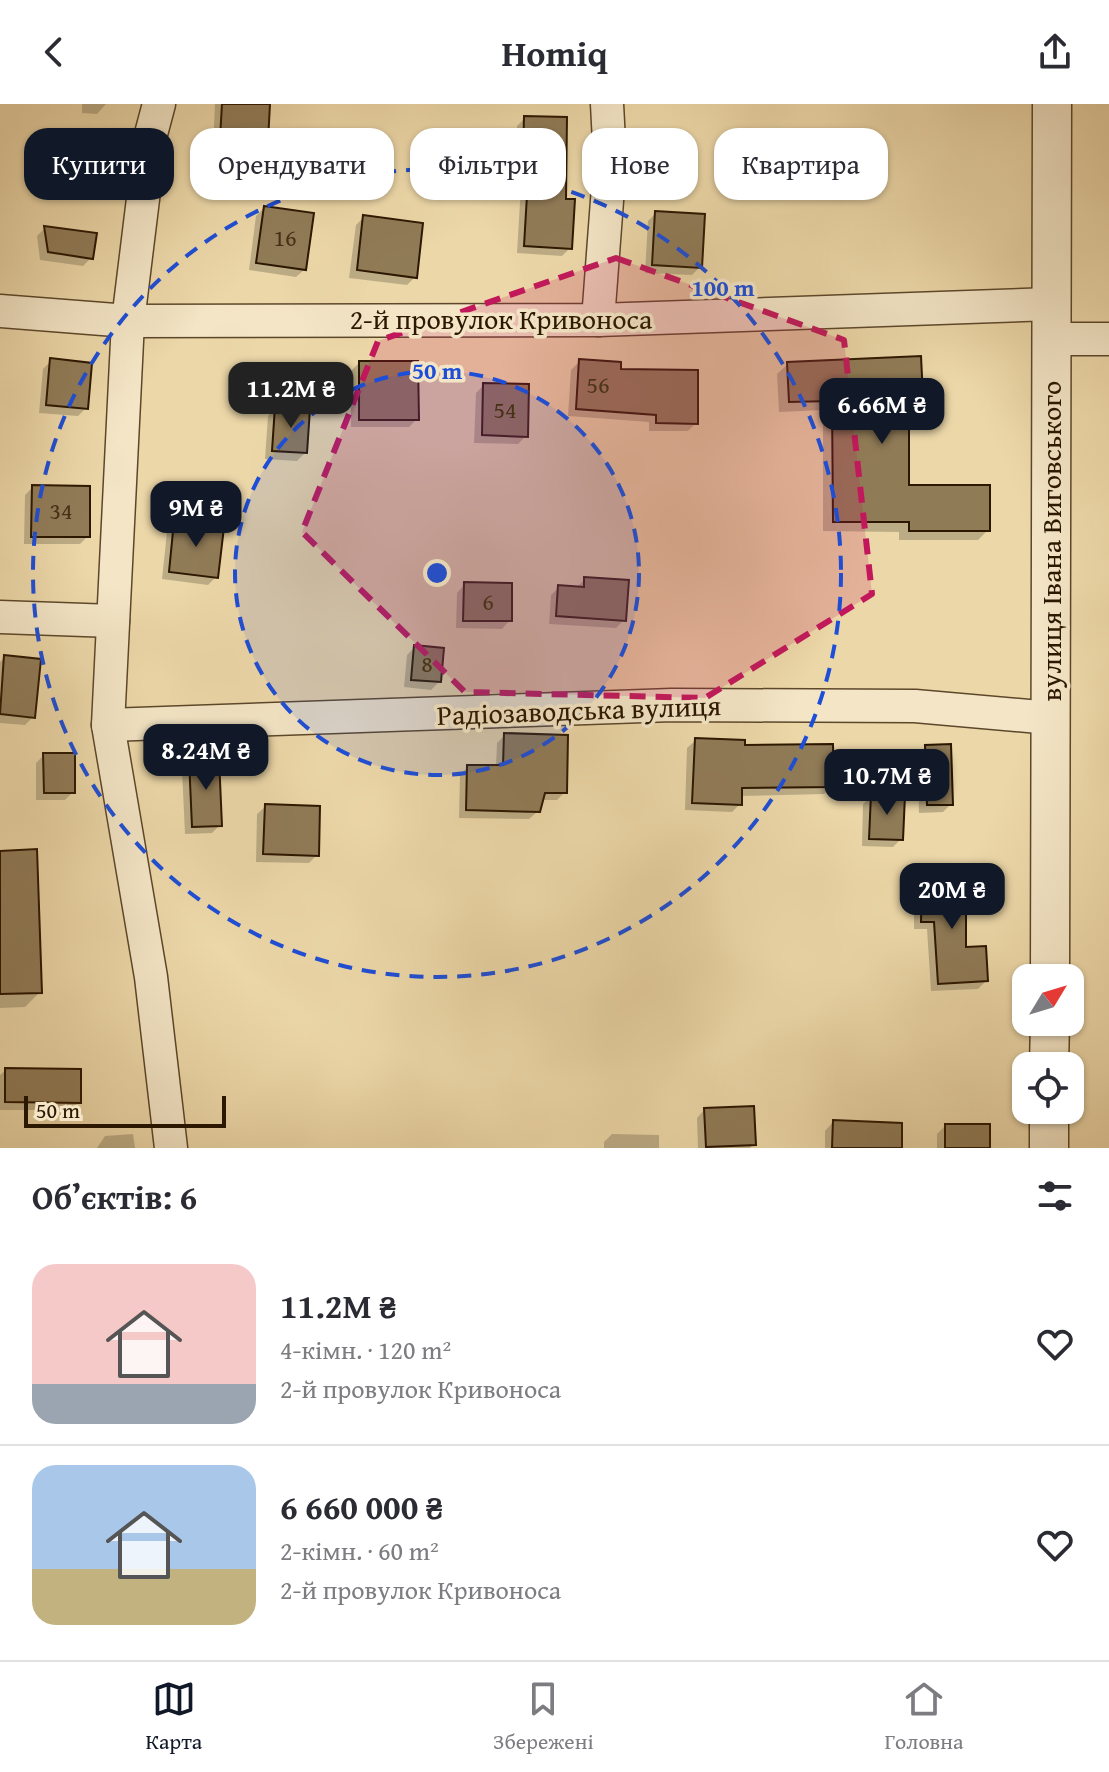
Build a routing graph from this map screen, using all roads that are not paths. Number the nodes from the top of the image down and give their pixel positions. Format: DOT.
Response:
graph roads {
  1 [pos="159,104"];
  2 [pos="607,104"];
  3 [pos="1052,104"];
  4 [pos="0,311"];
  5 [pos="598,320"];
  6 [pos="128,321"];
  7 [pos="1051,321"];
  8 [pos="1109,339"];
  9 [pos="0,617"];
  10 [pos="113,621"];
  11 [pos="1051,718"];
  12 [pos="108,725"];
  13 [pos="1050,964"];
  14 [pos="1049,1124"];
  15 [pos="171,1148"];
  16 [pos="1049,1148"];
  1 -- 6 [label="street"];
  2 -- 5 [label="street"];
  3 -- 7 [label="street, вулиця Івана Виговського"];
  4 -- 6 [label="street, 2-й провулок Кривоноса"];
  5 -- 6 [label="street, 2-й провулок Кривоноса"];
  5 -- 7 [label="street, 2-й провулок Кривоноса"];
  6 -- 10 [label="street"];
  7 -- 8 [label="street, 2-й провулок Кривоноса"];
  7 -- 11 [label="street, вулиця Івана Виговського"];
  9 -- 10 [label="street"];
  10 -- 12 [label="street"];
  11 -- 12 [label="street, Радіозаводська вулиця"];
  11 -- 13 [label="street, вулиця Івана Виговського"];
  12 -- 15 [label="street"];
  14 -- 16 [label="street"];
}
